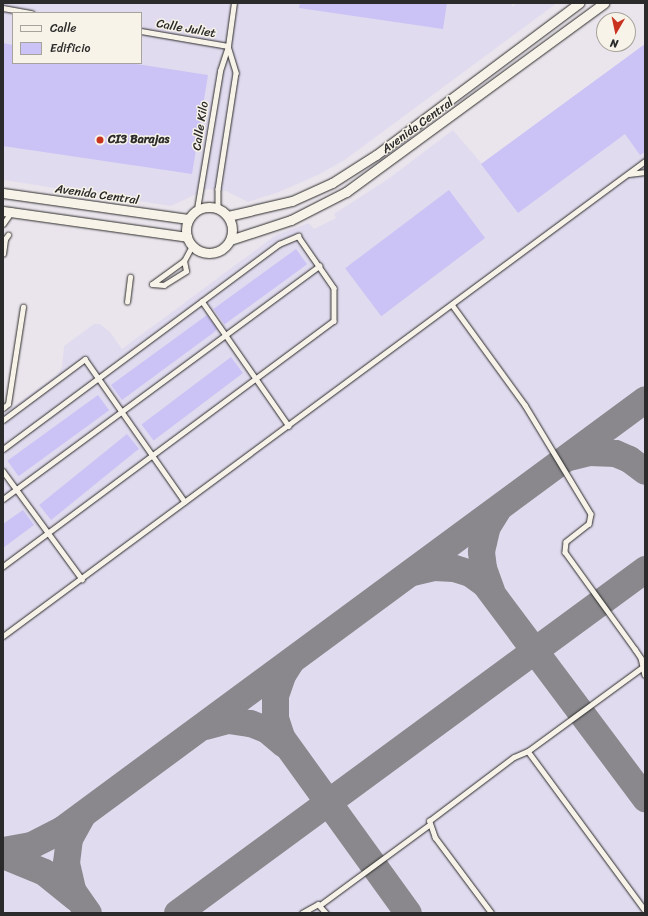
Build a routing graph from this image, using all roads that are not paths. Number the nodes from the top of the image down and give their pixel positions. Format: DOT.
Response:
graph roads {
  1 [pos="234,3"];
  2 [pos="579,3"];
  3 [pos="604,3"];
  4 [pos="3,8"];
  5 [pos="26,12"];
  6 [pos="142,31"];
  7 [pos="228,46"];
  8 [pos="645,161"];
  9 [pos="645,172"];
  10 [pos="627,174"];
  11 [pos="3,194"];
  12 [pos="218,208"];
  13 [pos="197,209"];
  14 [pos="6,212"];
  15 [pos="228,216"];
  16 [pos="188,219"];
  17 [pos="3,224"];
  18 [pos="8,235"];
  19 [pos="186,237"];
  20 [pos="230,240"];
  21 [pos="192,246"];
  22 [pos="3,254"];
  23 [pos="184,261"];
  24 [pos="319,266"];
  25 [pos="130,277"];
  26 [pos="202,301"];
  27 [pos="127,302"];
  28 [pos="453,306"];
  29 [pos="23,307"];
  30 [pos="225,336"];
  31 [pos="99,378"];
  32 [pos="255,379"];
  33 [pos="3,408"];
  34 [pos="122,412"];
  35 [pos="3,420"];
  36 [pos="289,426"];
  37 [pos="3,449"];
  38 [pos="153,456"];
  39 [pos="3,471"];
  40 [pos="17,489"];
  41 [pos="3,499"];
  42 [pos="185,502"];
  43 [pos="48,533"];
  44 [pos="3,567"];
  45 [pos="82,579"];
  46 [pos="3,636"];
  47 [pos="644,666"];
  48 [pos="645,675"];
  49 [pos="528,751"];
  50 [pos="429,825"];
  51 [pos="320,905"];
  52 [pos="645,910"];
  53 [pos="302,913"];
  54 [pos="326,913"];
  55 [pos="491,913"];
  1 -- 7 [label="lane, Calle Kilo"];
  2 -- 15 [label="street, Avenida Central"];
  3 -- 20 [label="street, Avenida Central"];
  4 -- 5 [label="lane"];
  6 -- 7 [label="lane, Calle Juliet"];
  7 -- 12 [label="lane, Calle Kilo"];
  7 -- 13 [label="lane, Calle Kilo"];
  8 -- 10 [label="lane"];
  9 -- 10 [label="lane"];
  10 -- 28 [label="lane"];
  11 -- 16 [label="street, Avenida Central"];
  12 -- 13 [label="street"];
  12 -- 15 [label="street"];
  13 -- 16 [label="street"];
  14 -- 17 [label="lane"];
  14 -- 19 [label="street"];
  15 -- 20 [label="street"];
  16 -- 19 [label="street"];
  18 -- 22 [label="lane"];
  19 -- 21 [label="street"];
  20 -- 21 [label="street"];
  21 -- 23 [label="lane"];
  23 -- 23 [label="lane"];
  24 -- 26 [label="lane"];
  24 -- 30 [label="lane"];
  24 -- 32 [label="lane"];
  25 -- 27 [label="lane"];
  26 -- 30 [label="lane"];
  26 -- 31 [label="lane"];
  28 -- 36 [label="lane"];
  28 -- 47 [label="lane"];
  29 -- 33 [label="lane"];
  30 -- 32 [label="lane"];
  30 -- 34 [label="lane"];
  31 -- 34 [label="lane"];
  31 -- 35 [label="lane"];
  31 -- 37 [label="lane"];
  32 -- 36 [label="lane"];
  32 -- 38 [label="lane"];
  34 -- 38 [label="lane"];
  34 -- 40 [label="lane"];
  36 -- 42 [label="lane"];
  38 -- 42 [label="lane"];
  38 -- 43 [label="lane"];
  39 -- 40 [label="lane"];
  40 -- 41 [label="lane"];
  40 -- 43 [label="lane"];
  42 -- 45 [label="lane"];
  43 -- 44 [label="lane"];
  43 -- 45 [label="lane"];
  45 -- 46 [label="lane"];
  47 -- 48 [label="lane"];
  47 -- 49 [label="lane"];
  49 -- 50 [label="lane"];
  49 -- 52 [label="lane"];
  50 -- 51 [label="lane"];
  50 -- 55 [label="lane"];
  51 -- 53 [label="lane"];
  51 -- 54 [label="lane"];
}
